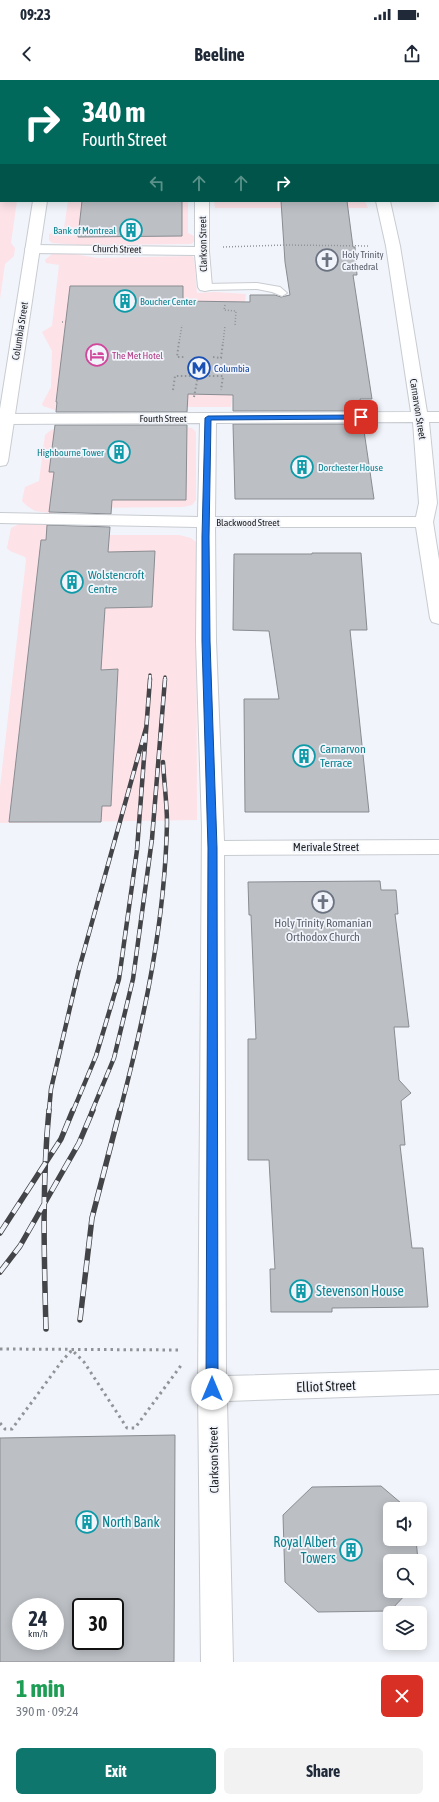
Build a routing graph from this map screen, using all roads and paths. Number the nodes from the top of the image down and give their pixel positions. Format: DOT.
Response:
graph roads {
  1 [pos="40,202"];
  2 [pos="202,202"];
  3 [pos="383,202"];
  4 [pos="364,246"];
  5 [pos="224,247"];
  6 [pos="32,249"];
  7 [pos="202,251"];
  8 [pos="205,287"];
  9 [pos="282,293"];
  10 [pos="225,302"];
  11 [pos="62,322"];
  12 [pos="66,322"];
  13 [pos="182,325"];
  14 [pos="225,326"];
  15 [pos="235,326"];
  16 [pos="185,357"];
  17 [pos="213,357"];
  18 [pos="198,376"];
  19 [pos="173,390"];
  20 [pos="221,390"];
  21 [pos="194,397"];
  22 [pos="420,417"];
  23 [pos="439,417"];
  24 [pos="208,418"];
  25 [pos="6,419"];
  26 [pos="0,461"];
  27 [pos="0,518"];
  28 [pos="206,522"];
  29 [pos="424,522"];
  30 [pos="439,618"];
  31 [pos="439,847"];
  32 [pos="213,848"];
  33 [pos="0,1349"];
  34 [pos="72,1350"];
  35 [pos="188,1350"];
  36 [pos="184,1362"];
  37 [pos="439,1382"];
  38 [pos="212,1389"];
  39 [pos="0,1423"];
  40 [pos="217,1662"];
  1 -- 6 [label="street, Columbia Street"];
  2 -- 7 [label="street, Clarkson Street"];
  3 -- 22 [label="street, Carnarvon Street"];
  4 -- 5 [label="path"];
  6 -- 7 [label="street, Church Street"];
  6 -- 25 [label="street, Columbia Street"];
  7 -- 8 [label="street, Clarkson Street"];
  8 -- 9 [label="lane"];
  10 -- 15 [label="path"];
  11 -- 12 [label="path"];
  13 -- 16 [label="path"];
  14 -- 17 [label="path"];
  18 -- 19 [label="path"];
  18 -- 20 [label="path"];
  18 -- 21 [label="path"];
  22 -- 23 [label="street, Fourth Street"];
  22 -- 24 [label="street, Fourth Street"];
  22 -- 29 [label="street, Carnarvon Street"];
  24 -- 25 [label="street, Fourth Street"];
  24 -- 28 [label="street, Clarkson Street"];
  25 -- 26 [label="street, Columbia Street"];
  27 -- 28 [label="street, Blackwood Street"];
  28 -- 29 [label="street, Blackwood Street"];
  28 -- 32 [label="street, Clarkson Street"];
  29 -- 30 [label="street, Carnarvon Street"];
  31 -- 32 [label="street, Merivale Street"];
  32 -- 38 [label="street, Clarkson Street"];
  33 -- 34 [label="path"];
  34 -- 35 [label="path"];
  34 -- 36 [label="path"];
  34 -- 39 [label="path"];
  37 -- 38 [label="street, Elliot Street"];
  38 -- 40 [label="street, Clarkson Street"];
}
